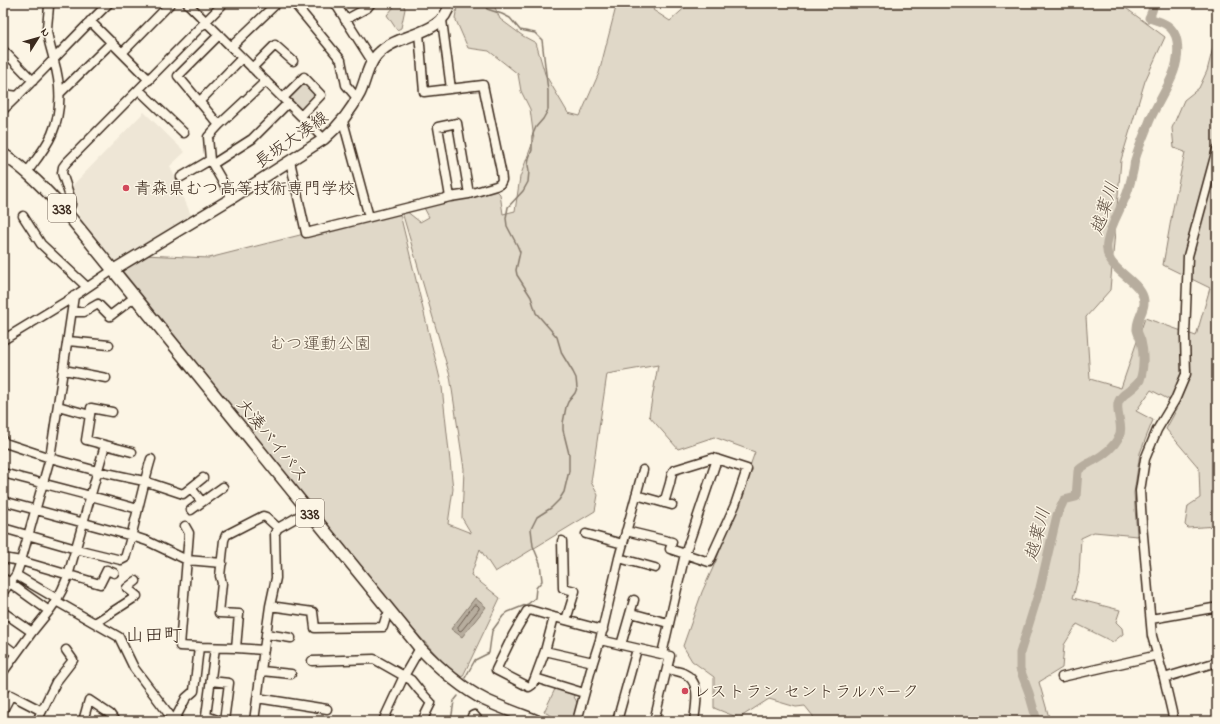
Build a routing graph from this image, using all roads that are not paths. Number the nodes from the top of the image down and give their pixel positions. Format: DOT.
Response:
graph roads {
  1 [pos="49,3"];
  2 [pos="109,3"];
  3 [pos="171,3"];
  4 [pos="187,3"];
  5 [pos="224,3"];
  6 [pos="277,3"];
  7 [pos="294,3"];
  8 [pos="335,3"];
  9 [pos="371,3"];
  10 [pos="450,3"];
  11 [pos="345,20"];
  12 [pos="442,20"];
  13 [pos="90,21"];
  14 [pos="205,22"];
  15 [pos="419,33"];
  16 [pos="219,35"];
  17 [pos="112,42"];
  18 [pos="231,47"];
  19 [pos="3,50"];
  20 [pos="122,53"];
  21 [pos="242,58"];
  22 [pos="54,59"];
  23 [pos="293,61"];
  24 [pos="372,62"];
  25 [pos="252,68"];
  26 [pos="148,80"];
  27 [pos="33,81"];
  28 [pos="266,81"];
  29 [pos="452,89"];
  30 [pos="139,90"];
  31 [pos="60,93"];
  32 [pos="3,94"];
  33 [pos="18,96"];
  34 [pos="357,98"];
  35 [pos="285,101"];
  36 [pos="199,102"];
  37 [pos="3,110"];
  38 [pos="300,116"];
  39 [pos="343,121"];
  40 [pos="219,125"];
  41 [pos="184,133"];
  42 [pos="324,139"];
  43 [pos="1217,150"];
  44 [pos="3,154"];
  45 [pos="290,161"];
  46 [pos="212,162"];
  47 [pos="27,172"];
  48 [pos="182,177"];
  49 [pos="469,194"];
  50 [pos="450,197"];
  51 [pos="232,198"];
  52 [pos="65,211"];
  53 [pos="23,216"];
  54 [pos="368,217"];
  55 [pos="113,270"];
  56 [pos="86,287"];
  57 [pos="74,296"];
  58 [pos="135,297"];
  59 [pos="72,312"];
  60 [pos="3,340"];
  61 [pos="68,341"];
  62 [pos="109,346"];
  63 [pos="64,370"];
  64 [pos="106,378"];
  65 [pos="58,406"];
  66 [pos="112,412"];
  67 [pos="90,415"];
  68 [pos="3,440"];
  69 [pos="105,445"];
  70 [pos="132,452"];
  71 [pos="50,458"];
  72 [pos="151,459"];
  73 [pos="717,459"];
  74 [pos="643,470"];
  75 [pos="98,471"];
  76 [pos="3,472"];
  77 [pos="203,478"];
  78 [pos="144,481"];
  79 [pos="43,484"];
  80 [pos="223,487"];
  81 [pos="191,488"];
  82 [pos="91,495"];
  83 [pos="636,495"];
  84 [pos="3,501"];
  85 [pos="202,502"];
  86 [pos="138,509"];
  87 [pos="36,510"];
  88 [pos="191,510"];
  89 [pos="308,511"];
  90 [pos="84,523"];
  91 [pos="185,526"];
  92 [pos="3,528"];
  93 [pos="278,528"];
  94 [pos="626,530"];
  95 [pos="586,534"];
  96 [pos="28,536"];
  97 [pos="132,536"];
  98 [pos="562,541"];
  99 [pos="623,544"];
  100 [pos="76,549"];
  101 [pos="685,554"];
  102 [pos="3,558"];
  103 [pos="619,558"];
  104 [pos="187,560"];
  105 [pos="21,561"];
  106 [pos="222,563"];
  107 [pos="655,568"];
  108 [pos="114,573"];
  109 [pos="16,574"];
  110 [pos="68,576"];
  111 [pos="6,581"];
  112 [pos="136,581"];
  113 [pos="3,592"];
  114 [pos="56,600"];
  115 [pos="634,600"];
  116 [pos="270,606"];
  117 [pos="1213,608"];
  118 [pos="48,610"];
  119 [pos="3,612"];
  120 [pos="391,613"];
  121 [pos="631,613"];
  122 [pos="554,617"];
  123 [pos="1151,619"];
  124 [pos="566,620"];
  125 [pos="95,623"];
  126 [pos="668,623"];
  127 [pos="602,630"];
  128 [pos="32,632"];
  129 [pos="266,634"];
  130 [pos="291,638"];
  131 [pos="600,640"];
  132 [pos="3,644"];
  133 [pos="621,645"];
  134 [pos="199,647"];
  135 [pos="215,648"];
  136 [pos="236,648"];
  137 [pos="420,648"];
  138 [pos="637,649"];
  139 [pos="66,650"];
  140 [pos="264,650"];
  141 [pos="545,651"];
  142 [pos="16,654"];
  143 [pos="662,654"];
  144 [pos="1158,655"];
  145 [pos="312,661"];
  146 [pos="593,662"];
  147 [pos="1217,662"];
  148 [pos="668,669"];
  149 [pos="262,671"];
  150 [pos="3,672"];
  151 [pos="291,674"];
  152 [pos="404,676"];
  153 [pos="1062,677"];
  154 [pos="535,678"];
  155 [pos="1164,678"];
  156 [pos="211,681"];
  157 [pos="584,693"];
  158 [pos="257,698"];
  159 [pos="327,709"];
  160 [pos="3,710"];
  161 [pos="42,711"];
  162 [pos="37,721"];
  163 [pos="83,721"];
  164 [pos="115,721"];
  165 [pos="174,721"];
  166 [pos="220,721"];
  167 [pos="224,721"];
  168 [pos="254,721"];
  169 [pos="383,721"];
  170 [pos="422,721"];
  171 [pos="471,721"];
  172 [pos="479,721"];
  173 [pos="537,721"];
  174 [pos="577,721"];
  175 [pos="617,721"];
  176 [pos="654,721"];
  177 [pos="694,721"];
  178 [pos="1174,721"];
  1 -- 22 [label="street"];
  2 -- 13 [label="street"];
  3 -- 20 [label="street"];
  4 -- 14 [label="street"];
  5 -- 14 [label="street"];
  6 -- 18 [label="street"];
  7 -- 34 [label="street"];
  8 -- 11 [label="street"];
  9 -- 11 [label="street"];
  10 -- 12 [label="main road"];
  11 -- 24 [label="street"];
  12 -- 15 [label="main road, 長坂大湊線"];
  12 -- 29 [label="street"];
  13 -- 17 [label="street"];
  13 -- 22 [label="street"];
  14 -- 16 [label="street"];
  14 -- 26 [label="street"];
  15 -- 24 [label="main road, 長坂大湊線"];
  15 -- 29 [label="street"];
  16 -- 18 [label="street"];
  16 -- 36 [label="street"];
  17 -- 20 [label="street"];
  17 -- 31 [label="street"];
  18 -- 21 [label="street"];
  19 -- 27 [label="street"];
  20 -- 26 [label="street"];
  21 -- 25 [label="street"];
  21 -- 36 [label="street"];
  22 -- 27 [label="street"];
  22 -- 31 [label="street"];
  23 -- 25 [label="street"];
  24 -- 34 [label="main road, 長坂大湊線"];
  25 -- 28 [label="street"];
  26 -- 30 [label="street"];
  27 -- 33 [label="street"];
  28 -- 35 [label="street"];
  28 -- 40 [label="street"];
  29 -- 49 [label="street"];
  30 -- 41 [label="street"];
  30 -- 52 [label="street"];
  31 -- 47 [label="street"];
  32 -- 33 [label="street"];
  33 -- 37 [label="street"];
  34 -- 39 [label="main road, 長坂大湊線"];
  35 -- 38 [label="street"];
  35 -- 38 [label="street"];
  35 -- 46 [label="street"];
  36 -- 40 [label="street"];
  38 -- 42 [label="street"];
  39 -- 42 [label="main road, 長坂大湊線"];
  39 -- 54 [label="street"];
  40 -- 46 [label="street"];
  42 -- 45 [label="main road, 長坂大湊線"];
  43 -- 123 [label="street"];
  44 -- 47 [label="highway, 大湊バイパス / 338"];
  45 -- 51 [label="main road, 長坂大湊線"];
  45 -- 54 [label="street"];
  46 -- 48 [label="street"];
  46 -- 51 [label="street"];
  47 -- 52 [label="highway, 大湊バイパス / 338"];
  49 -- 50 [label="street"];
  49 -- 50 [label="street"];
  50 -- 54 [label="street"];
  51 -- 55 [label="main road, 長坂大湊線"];
  52 -- 55 [label="highway, 大湊バイパス / 338"];
  53 -- 56 [label="street"];
  55 -- 56 [label="street"];
  55 -- 58 [label="highway, 大湊バイパス / 338"];
  56 -- 57 [label="street"];
  57 -- 59 [label="street"];
  57 -- 60 [label="street"];
  58 -- 59 [label="street"];
  58 -- 89 [label="highway, 大湊バイパス / 338"];
  59 -- 61 [label="street"];
  61 -- 62 [label="street"];
  61 -- 63 [label="street"];
  63 -- 64 [label="street"];
  63 -- 65 [label="street"];
  65 -- 67 [label="street"];
  65 -- 71 [label="street"];
  66 -- 67 [label="street"];
  67 -- 69 [label="street"];
  68 -- 71 [label="street"];
  69 -- 70 [label="street"];
  69 -- 75 [label="street"];
  71 -- 75 [label="street"];
  71 -- 79 [label="street"];
  72 -- 78 [label="street"];
  73 -- 83 [label="street"];
  73 -- 101 [label="street"];
  73 -- 101 [label="street"];
  74 -- 83 [label="street"];
  75 -- 78 [label="street"];
  75 -- 82 [label="street"];
  76 -- 79 [label="street"];
  77 -- 81 [label="street"];
  78 -- 81 [label="street"];
  78 -- 86 [label="street"];
  79 -- 82 [label="street"];
  79 -- 87 [label="street"];
  80 -- 85 [label="street"];
  81 -- 85 [label="street"];
  82 -- 86 [label="street"];
  82 -- 90 [label="street"];
  83 -- 94 [label="street"];
  84 -- 87 [label="street"];
  85 -- 88 [label="street"];
  86 -- 97 [label="street"];
  87 -- 90 [label="street"];
  87 -- 96 [label="street"];
  89 -- 93 [label="street"];
  89 -- 120 [label="highway, 大湊バイパス / 338"];
  90 -- 97 [label="street"];
  90 -- 100 [label="street"];
  91 -- 104 [label="street"];
  92 -- 96 [label="street"];
  93 -- 106 [label="street"];
  93 -- 116 [label="street"];
  94 -- 99 [label="street"];
  94 -- 101 [label="street"];
  95 -- 99 [label="street"];
  96 -- 100 [label="street"];
  96 -- 105 [label="street"];
  97 -- 100 [label="street"];
  97 -- 104 [label="street"];
  98 -- 124 [label="street"];
  99 -- 103 [label="street"];
  100 -- 110 [label="street"];
  101 -- 126 [label="street"];
  102 -- 105 [label="street"];
  103 -- 107 [label="street"];
  103 -- 127 [label="street"];
  104 -- 106 [label="street"];
  104 -- 134 [label="street"];
  105 -- 109 [label="street"];
  105 -- 110 [label="street"];
  106 -- 136 [label="street"];
  108 -- 110 [label="street"];
  109 -- 111 [label="street"];
  109 -- 114 [label="street"];
  110 -- 114 [label="street"];
  111 -- 113 [label="street"];
  111 -- 118 [label="street"];
  112 -- 125 [label="street"];
  114 -- 118 [label="street"];
  114 -- 125 [label="street"];
  115 -- 121 [label="street"];
  116 -- 120 [label="street"];
  116 -- 129 [label="street"];
  117 -- 123 [label="street"];
  118 -- 128 [label="street"];
  119 -- 128 [label="street"];
  120 -- 137 [label="highway, 大湊バイパス / 338"];
  121 -- 126 [label="street"];
  121 -- 133 [label="street"];
  122 -- 124 [label="street"];
  122 -- 141 [label="street"];
  122 -- 154 [label="street"];
  123 -- 144 [label="street"];
  124 -- 127 [label="street"];
  125 -- 165 [label="street"];
  126 -- 143 [label="street"];
  127 -- 131 [label="street"];
  128 -- 142 [label="street"];
  129 -- 130 [label="street"];
  129 -- 140 [label="street"];
  131 -- 133 [label="street"];
  131 -- 146 [label="street"];
  132 -- 142 [label="street"];
  133 -- 138 [label="street"];
  134 -- 135 [label="street"];
  134 -- 165 [label="street"];
  135 -- 136 [label="street"];
  135 -- 156 [label="street"];
  136 -- 140 [label="street"];
  137 -- 152 [label="street"];
  137 -- 173 [label="highway, 大湊バイパス / 338"];
  138 -- 143 [label="street"];
  138 -- 175 [label="street"];
  139 -- 161 [label="street"];
  140 -- 149 [label="street"];
  141 -- 146 [label="street"];
  141 -- 154 [label="street"];
  142 -- 150 [label="street"];
  143 -- 148 [label="street"];
  144 -- 153 [label="street"];
  144 -- 155 [label="street"];
  145 -- 152 [label="street"];
  146 -- 157 [label="street"];
  147 -- 155 [label="street"];
  148 -- 176 [label="street"];
  148 -- 177 [label="street"];
  149 -- 151 [label="street"];
  149 -- 158 [label="street"];
  152 -- 169 [label="street"];
  152 -- 170 [label="street"];
  154 -- 157 [label="street"];
  155 -- 178 [label="street"];
  156 -- 166 [label="street"];
  156 -- 167 [label="street"];
  157 -- 174 [label="street"];
  158 -- 159 [label="street"];
  158 -- 168 [label="street"];
  160 -- 161 [label="street"];
  161 -- 162 [label="street"];
  163 -- 164 [label="street"];
  171 -- 172 [label="street"];
}
